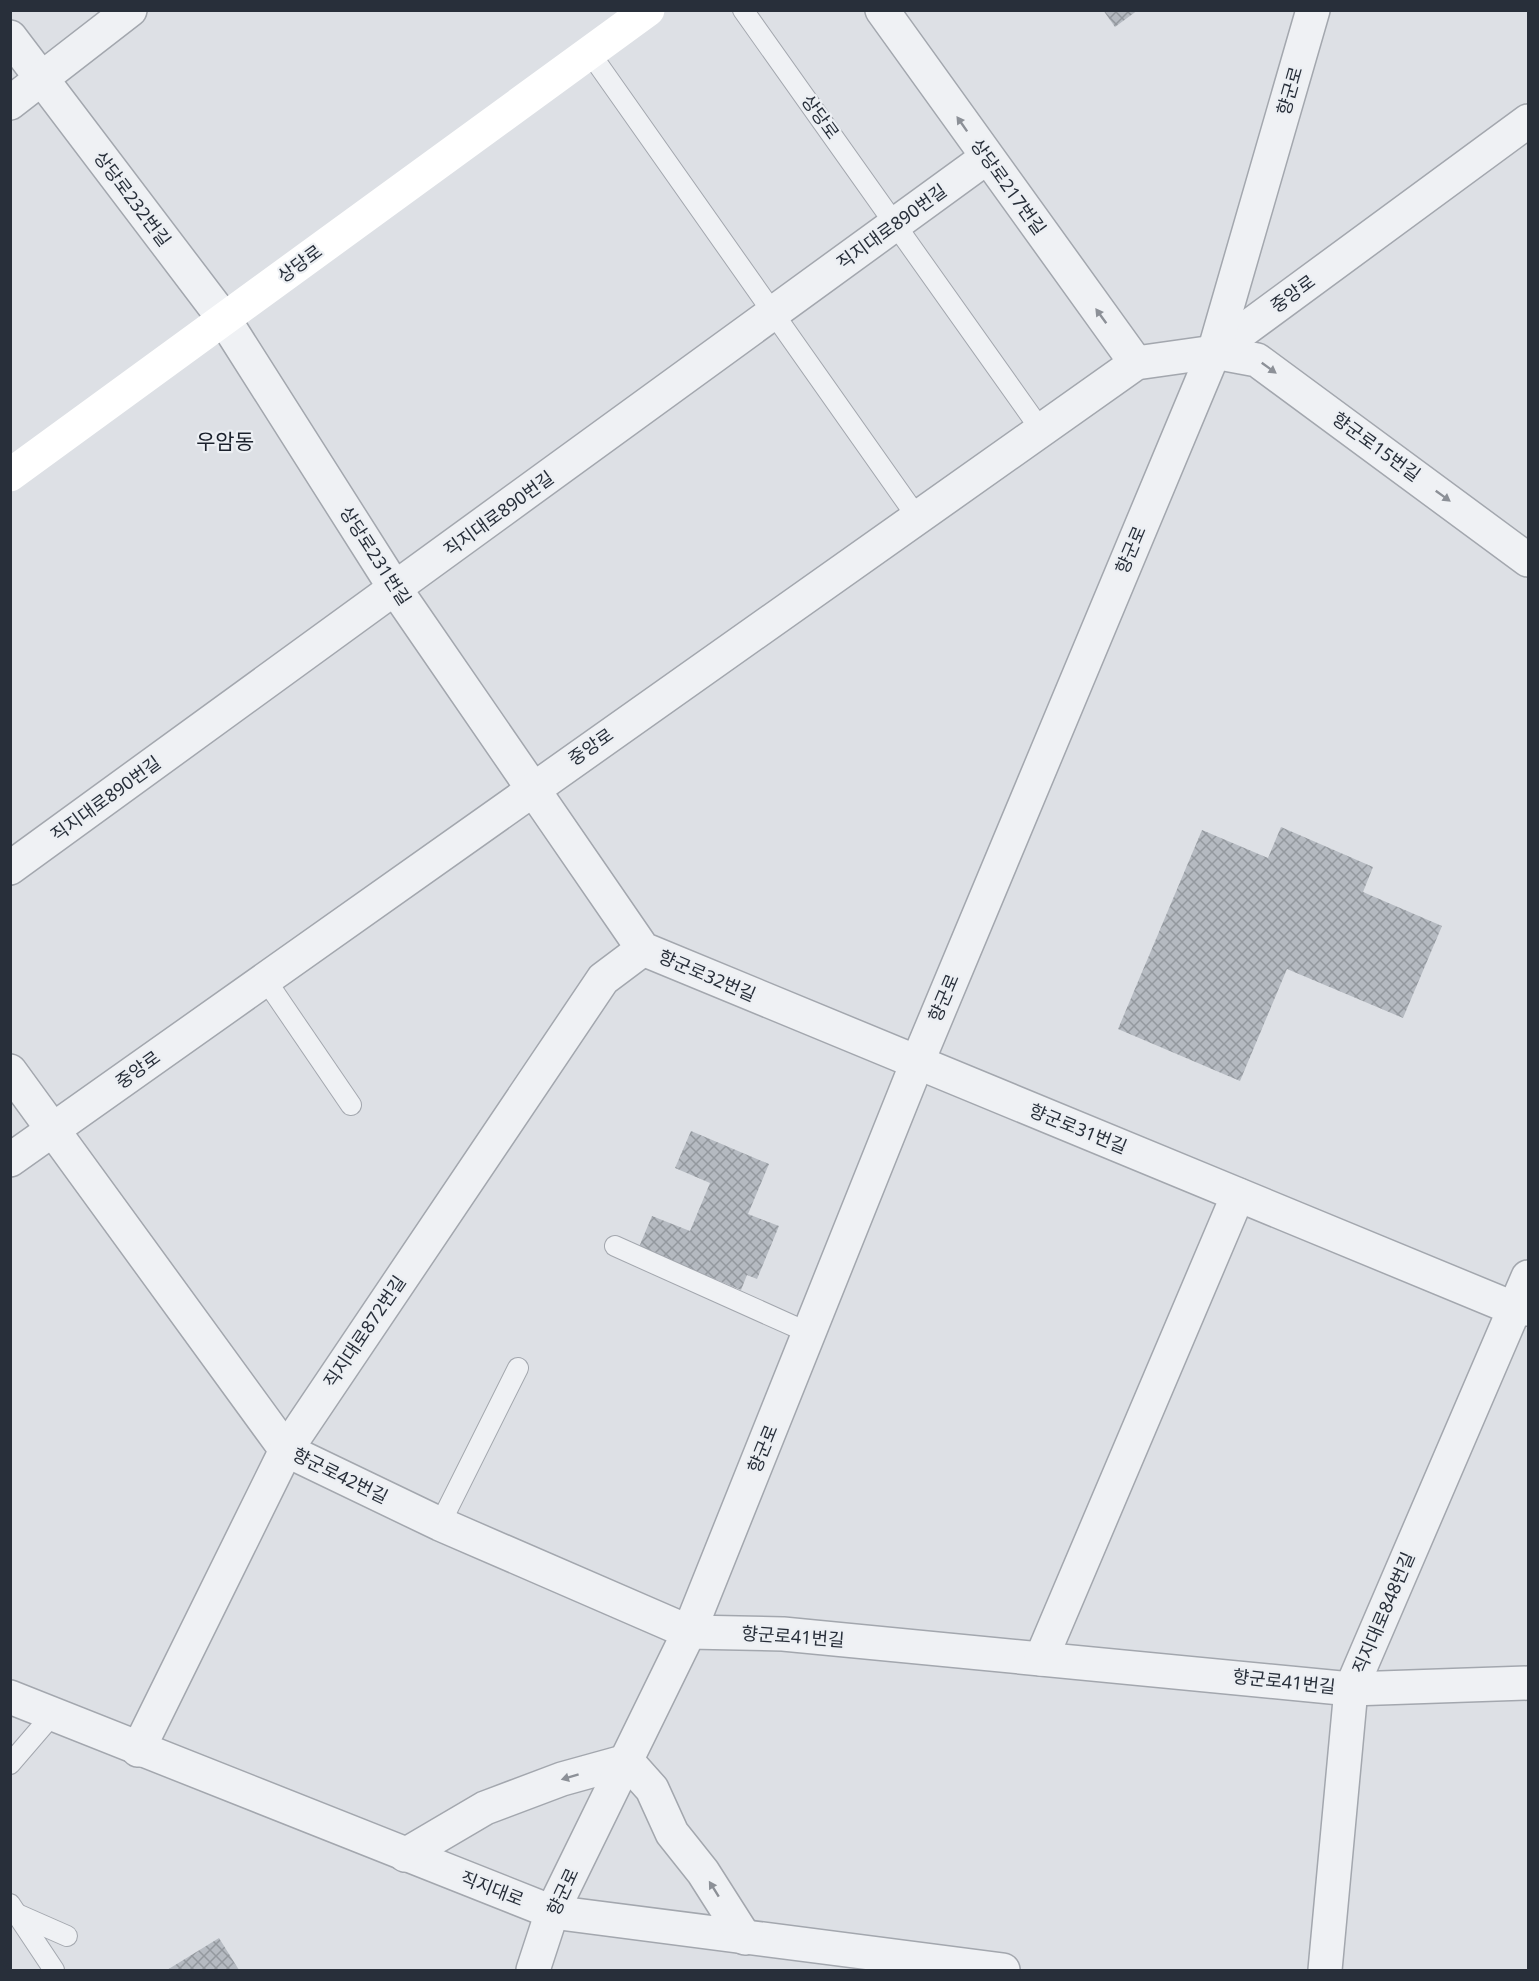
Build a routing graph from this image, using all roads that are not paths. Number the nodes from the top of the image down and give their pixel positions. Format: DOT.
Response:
graph roads {
  1 [pos="130,10"];
  2 [pos="648,10"];
  3 [pos="743,10"];
  4 [pos="882,10"];
  5 [pos="1314,10"];
  6 [pos="10,37"];
  7 [pos="590,53"];
  8 [pos="40,79"];
  9 [pos="10,103"];
  10 [pos="1528,122"];
  11 [pos="986,158"];
  12 [pos="897,224"];
  13 [pos="774,313"];
  14 [pos="224,319"];
  15 [pos="1214,352"];
  16 [pos="1136,363"];
  17 [pos="1041,430"];
  18 [pos="10,475"];
  19 [pos="917,517"];
  20 [pos="1524,550"];
  21 [pos="396,590"];
  22 [pos="531,789"];
  23 [pos="10,868"];
  24 [pos="643,949"];
  25 [pos="266,979"];
  26 [pos="917,1063"];
  27 [pos="10,1071"];
  28 [pos="351,1106"];
  29 [pos="53,1131"];
  30 [pos="10,1160"];
  31 [pos="1238,1195"];
  32 [pos="615,1246"];
  33 [pos="1528,1277"];
  34 [pos="1522,1309"];
  35 [pos="809,1333"];
  36 [pos="518,1368"];
  37 [pos="286,1450"];
  38 [pos="440,1524"];
  39 [pos="689,1632"];
  40 [pos="1041,1659"];
  41 [pos="1528,1683"];
  42 [pos="1352,1689"];
  43 [pos="10,1697"];
  44 [pos="53,1714"];
  45 [pos="138,1750"];
  46 [pos="627,1761"];
  47 [pos="10,1764"];
  48 [pos="405,1855"];
  49 [pos="14,1909"];
  50 [pos="552,1912"];
  51 [pos="67,1936"];
  52 [pos="746,1938"];
  53 [pos="54,1971"];
  54 [pos="533,1971"];
  55 [pos="1003,1971"];
  56 [pos="1325,1971"];
  1 -- 8 [label="street"];
  2 -- 7 [label="main road, 상당로"];
  3 -- 12 [label="lane, 상당로"];
  11 -- 4 [label="street, 상당로217번길, one-way"];
  5 -- 15 [label="street, 향군로"];
  6 -- 8 [label="street, 상당로232번길"];
  7 -- 13 [label="lane"];
  7 -- 14 [label="main road, 상당로"];
  8 -- 9 [label="street"];
  8 -- 14 [label="street, 상당로232번길"];
  10 -- 15 [label="street, 중앙로"];
  11 -- 12 [label="street, 직지대로890번길"];
  16 -- 11 [label="street, 상당로217번길, one-way"];
  12 -- 13 [label="street, 직지대로890번길"];
  12 -- 17 [label="lane"];
  13 -- 19 [label="lane"];
  13 -- 21 [label="street, 직지대로890번길"];
  14 -- 18 [label="main road, 상당로"];
  14 -- 21 [label="street, 상당로231번길"];
  15 -- 16 [label="street, 중앙로"];
  15 -- 20 [label="street, 향군로15번길, one-way"];
  15 -- 26 [label="street, 향군로"];
  16 -- 17 [label="street, 중앙로"];
  17 -- 19 [label="street, 중앙로"];
  19 -- 22 [label="street, 중앙로"];
  21 -- 22 [label="street, 상당로231번길"];
  21 -- 23 [label="street, 직지대로890번길"];
  22 -- 24 [label="street, 향군로32번길"];
  22 -- 25 [label="street, 중앙로"];
  24 -- 26 [label="street, 향군로32번길"];
  24 -- 37 [label="street, 직지대로872번길"];
  25 -- 28 [label="lane"];
  25 -- 29 [label="street, 중앙로"];
  26 -- 31 [label="street, 향군로31번길"];
  26 -- 35 [label="street, 향군로"];
  27 -- 29 [label="street, 향군로42번길"];
  29 -- 30 [label="street, 중앙로"];
  29 -- 37 [label="street, 향군로42번길"];
  31 -- 34 [label="street, 향군로31번길"];
  31 -- 40 [label="street"];
  32 -- 35 [label="lane"];
  33 -- 34 [label="street, 직지대로848번길"];
  34 -- 42 [label="street, 직지대로848번길"];
  35 -- 39 [label="street, 향군로"];
  36 -- 38 [label="lane"];
  37 -- 38 [label="street, 향군로42번길"];
  37 -- 45 [label="street, 직지대로872번길"];
  38 -- 39 [label="street, 향군로42번길"];
  39 -- 40 [label="street, 향군로41번길"];
  39 -- 46 [label="street, 향군로"];
  40 -- 42 [label="street, 향군로41번길"];
  41 -- 42 [label="street, 향군로41번길"];
  42 -- 56 [label="street, 직지대로848번길"];
  43 -- 44 [label="street, 직지대로"];
  44 -- 45 [label="street, 직지대로"];
  44 -- 47 [label="lane"];
  45 -- 48 [label="street, 직지대로"];
  46 -- 48 [label="street, one-way"];
  46 -- 50 [label="street, 향군로"];
  52 -- 46 [label="street, one-way"];
  48 -- 50 [label="street, 직지대로"];
  49 -- 51 [label="lane"];
  49 -- 53 [label="lane"];
  50 -- 52 [label="street, 직지대로"];
  50 -- 54 [label="street, 향군로"];
  52 -- 55 [label="street, 직지대로"];
}
